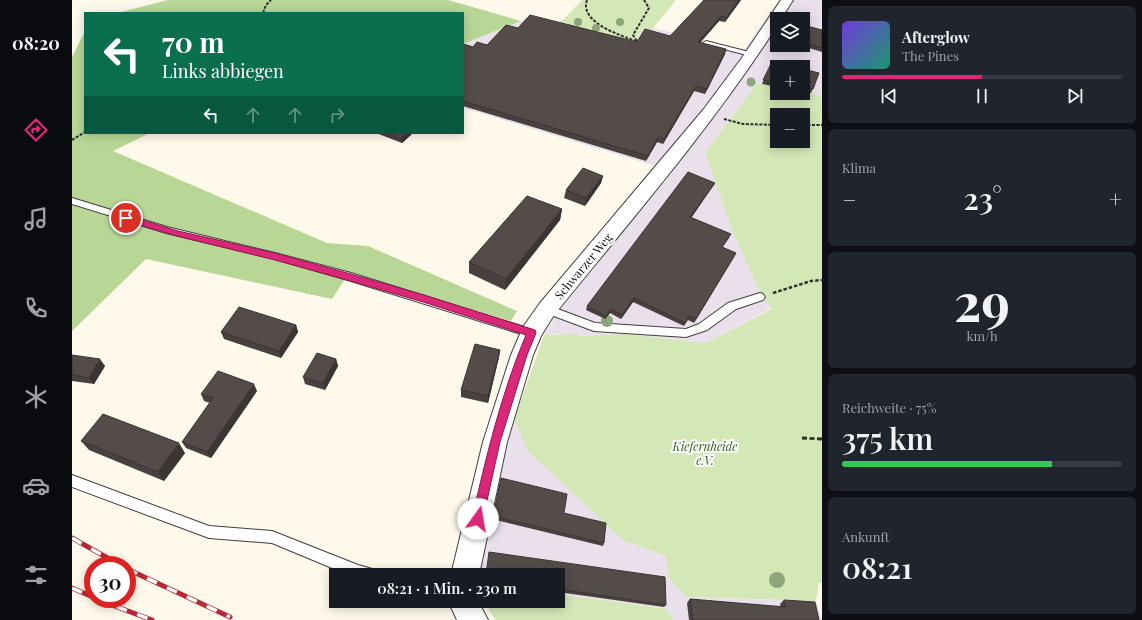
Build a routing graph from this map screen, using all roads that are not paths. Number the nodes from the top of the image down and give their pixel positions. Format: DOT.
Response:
graph roads {
  1 [pos="787,0"];
  2 [pos="706,43"];
  3 [pos="751,54"];
  4 [pos="72,201"];
  5 [pos="760,297"];
  6 [pos="547,309"];
  7 [pos="531,333"];
  8 [pos="72,481"];
  9 [pos="348,568"];
  10 [pos="467,568"];
  11 [pos="466,608"];
  12 [pos="473,620"];
  1 -- 3 [label="street, Schwarzer Weg"];
  2 -- 3 [label="lane"];
  3 -- 6 [label="street, Schwarzer Weg"];
  4 -- 7 [label="lane"];
  5 -- 6 [label="lane"];
  6 -- 7 [label="street, Schwarzer Weg"];
  7 -- 10 [label="street, Schwarzer Weg"];
  8 -- 9 [label="lane"];
  11 -- 12 [label="street"];
}
